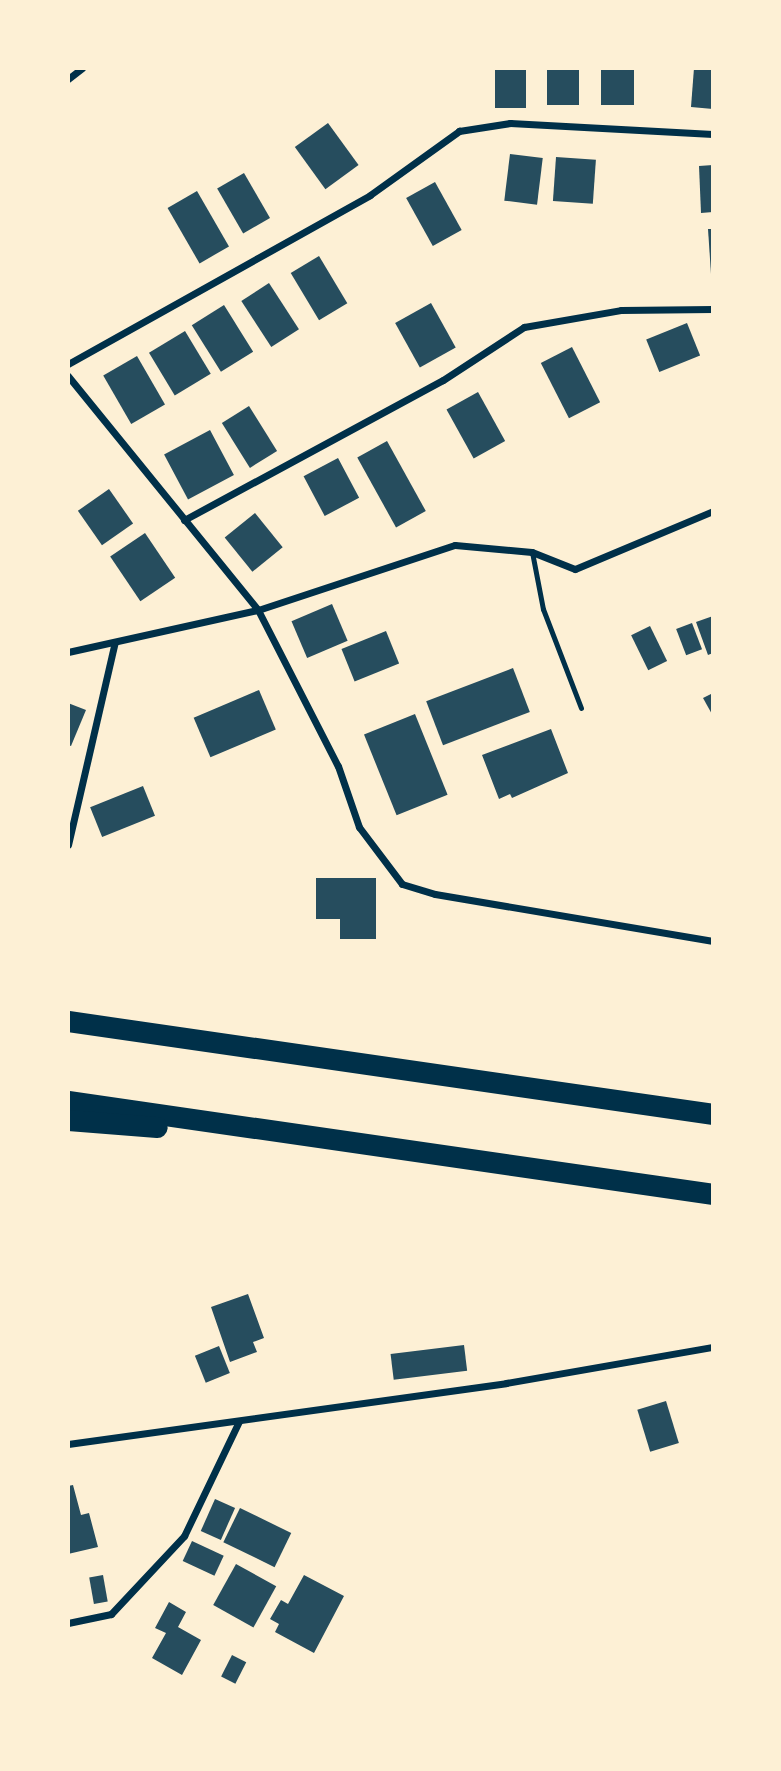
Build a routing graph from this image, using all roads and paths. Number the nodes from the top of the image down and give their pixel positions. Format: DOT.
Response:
graph roads {
  1 [pos="82,68"];
  2 [pos="68,79"];
  3 [pos="713,134"];
  4 [pos="713,309"];
  5 [pos="68,364"];
  6 [pos="68,376"];
  7 [pos="713,510"];
  8 [pos="184,520"];
  9 [pos="531,552"];
  10 [pos="258,610"];
  11 [pos="115,642"];
  12 [pos="68,652"];
  13 [pos="581,708"];
  14 [pos="68,845"];
  15 [pos="713,941"];
  16 [pos="68,1021"];
  17 [pos="68,1101"];
  18 [pos="713,1114"];
  19 [pos="68,1120"];
  20 [pos="355,1142"];
  21 [pos="713,1194"];
  22 [pos="713,1347"];
  23 [pos="239,1421"];
  24 [pos="68,1444"];
  25 [pos="68,1623"];
  1 -- 2 [label="street"];
  3 -- 5 [label="street"];
  4 -- 8 [label="street"];
  6 -- 8 [label="street"];
  7 -- 9 [label="street"];
  8 -- 10 [label="street"];
  9 -- 10 [label="street"];
  9 -- 13 [label="lane"];
  10 -- 11 [label="street"];
  10 -- 15 [label="street"];
  11 -- 12 [label="street"];
  11 -- 14 [label="street"];
  16 -- 18 [label="highway"];
  17 -- 20 [label="highway"];
  19 -- 20 [label="highway"];
  20 -- 21 [label="highway"];
  22 -- 23 [label="street"];
  23 -- 24 [label="street"];
  23 -- 25 [label="street"];
}
